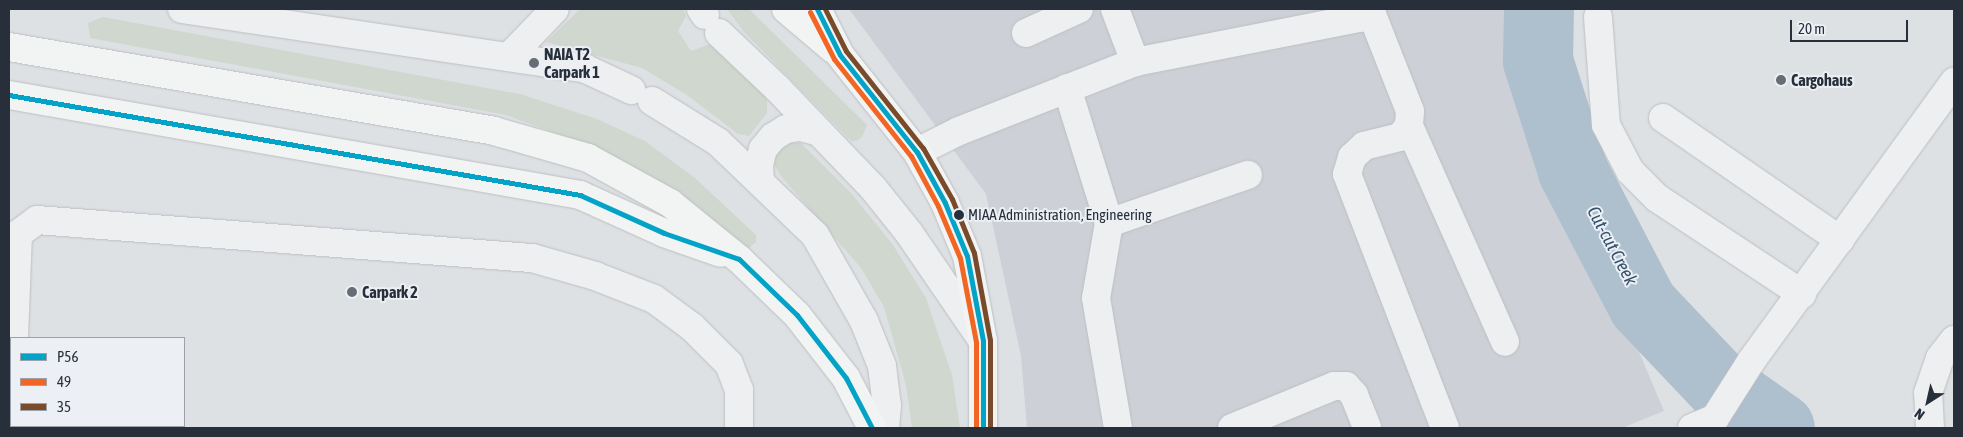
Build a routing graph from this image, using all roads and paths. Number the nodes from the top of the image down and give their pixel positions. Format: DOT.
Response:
graph roads {
  1 [pos="182,9"];
  2 [pos="555,9"];
  3 [pos="786,9"];
  4 [pos="817,9"];
  5 [pos="1079,9"];
  6 [pos="1115,9"];
  7 [pos="1371,10"];
  8 [pos="1598,17"];
  9 [pos="708,19"];
  10 [pos="1026,34"];
  11 [pos="9,47"];
  12 [pos="840,55"];
  13 [pos="509,57"];
  14 [pos="1135,62"];
  15 [pos="1954,82"];
  16 [pos="1067,88"];
  17 [pos="9,95"];
  18 [pos="1663,118"];
  19 [pos="1409,126"];
  20 [pos="816,131"];
  21 [pos="917,152"];
  22 [pos="1248,175"];
  23 [pos="760,180"];
  24 [pos="1109,223"];
  25 [pos="1840,240"];
  26 [pos="739,259"];
  27 [pos="1802,294"];
  28 [pos="14,337"];
  29 [pos="1954,340"];
  30 [pos="983,341"];
  31 [pos="1505,342"];
  32 [pos="1719,414"];
  33 [pos="739,428"];
  34 [pos="872,428"];
  35 [pos="885,428"];
  36 [pos="984,428"];
  37 [pos="1118,428"];
  38 [pos="1232,428"];
  39 [pos="1367,428"];
  40 [pos="1444,428"];
  41 [pos="1930,428"];
  1 -- 13 [label="street"];
  2 -- 13 [label="street"];
  3 -- 12 [label="main road"];
  4 -- 12 [label="main road"];
  5 -- 10 [label="street"];
  6 -- 14 [label="street"];
  7 -- 14 [label="street"];
  7 -- 19 [label="street"];
  8 -- 27 [label="street"];
  9 -- 20 [label="street"];
  11 -- 26 [label="main road"];
  12 -- 21 [label="main road"];
  13 -- 23 [label="street"];
  14 -- 16 [label="street"];
  15 -- 25 [label="street"];
  16 -- 21 [label="street"];
  16 -- 24 [label="street"];
  17 -- 26 [label="main road"];
  18 -- 25 [label="street"];
  19 -- 31 [label="street"];
  19 -- 40 [label="street"];
  20 -- 23 [label="street"];
  20 -- 30 [label="street"];
  21 -- 30 [label="main road"];
  22 -- 24 [label="street"];
  23 -- 35 [label="street"];
  24 -- 37 [label="street"];
  25 -- 27 [label="street"];
  26 -- 34 [label="main road"];
  27 -- 32 [label="street"];
  28 -- 33 [label="street"];
  29 -- 41 [label="street"];
  30 -- 36 [label="main road"];
  38 -- 39 [label="street"];
}
